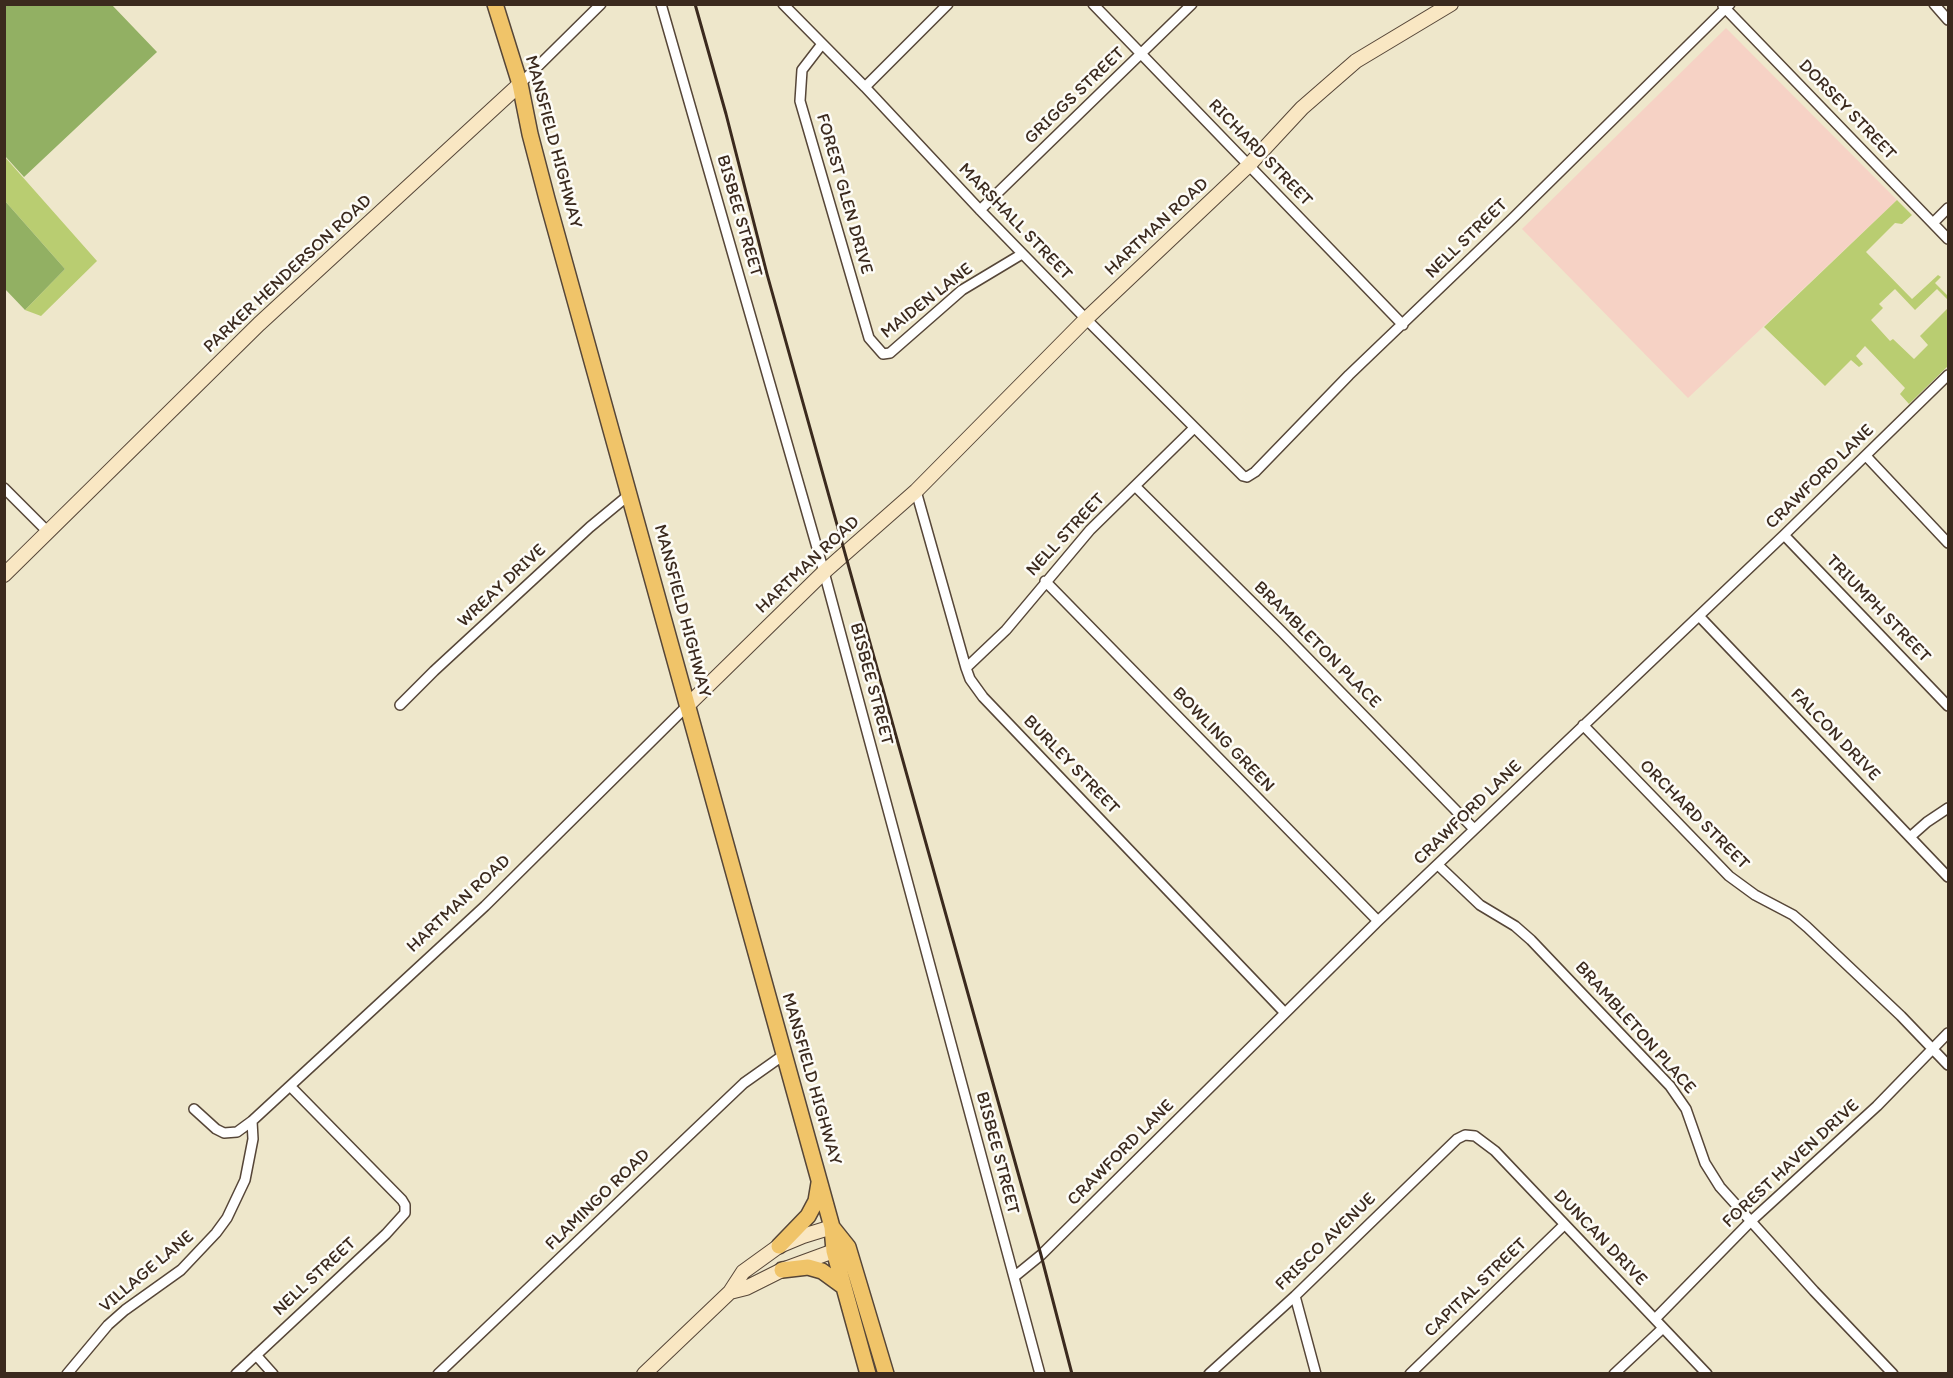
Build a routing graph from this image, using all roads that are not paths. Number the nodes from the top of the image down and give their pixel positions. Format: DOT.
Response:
graph roads {
  1 [pos="495,4"];
  2 [pos="601,4"];
  3 [pos="661,4"];
  4 [pos="783,4"];
  5 [pos="948,4"];
  6 [pos="1093,4"];
  7 [pos="1192,4"];
  8 [pos="1451,4"];
  9 [pos="1934,4"];
  10 [pos="1726,6"];
  11 [pos="1948,20"];
  12 [pos="822,44"];
  13 [pos="1142,54"];
  14 [pos="520,84"];
  15 [pos="865,87"];
  16 [pos="1249,165"];
  17 [pos="1948,208"];
  18 [pos="980,210"];
  19 [pos="1933,223"];
  20 [pos="1948,239"];
  21 [pos="1022,254"];
  22 [pos="1086,319"];
  23 [pos="1402,324"];
  24 [pos="883,354"];
  25 [pos="1948,375"];
  26 [pos="1194,428"];
  27 [pos="1866,456"];
  28 [pos="1226,460"];
  29 [pos="1135,486"];
  30 [pos="4,488"];
  31 [pos="916,490"];
  32 [pos="630,494"];
  33 [pos="48,532"];
  34 [pos="1784,535"];
  35 [pos="1948,543"];
  36 [pos="824,572"];
  37 [pos="4,575"];
  38 [pos="1045,581"];
  39 [pos="1698,616"];
  40 [pos="966,668"];
  41 [pos="400,705"];
  42 [pos="687,706"];
  43 [pos="1948,706"];
  44 [pos="1583,725"];
  45 [pos="1948,808"];
  46 [pos="1474,829"];
  47 [pos="1910,837"];
  48 [pos="1438,865"];
  49 [pos="1948,877"];
  50 [pos="1377,921"];
  51 [pos="1286,1013"];
  52 [pos="1948,1033"];
  53 [pos="1934,1050"];
  54 [pos="784,1054"];
  55 [pos="1948,1065"];
  56 [pos="290,1086"];
  57 [pos="194,1109"];
  58 [pos="252,1121"];
  59 [pos="1465,1135"];
  60 [pos="819,1180"];
  61 [pos="1750,1222"];
  62 [pos="1564,1225"];
  63 [pos="832,1227"];
  64 [pos="779,1246"];
  65 [pos="841,1249"];
  66 [pos="782,1270"];
  67 [pos="1014,1277"];
  68 [pos="844,1287"];
  69 [pos="730,1292"];
  70 [pos="1295,1296"];
  71 [pos="1655,1319"];
  72 [pos="1663,1328"];
  73 [pos="256,1355"];
  74 [pos="67,1374"];
  75 [pos="236,1374"];
  76 [pos="273,1374"];
  77 [pos="438,1374"];
  78 [pos="644,1374"];
  79 [pos="868,1374"];
  80 [pos="886,1374"];
  81 [pos="1040,1374"];
  82 [pos="1209,1374"];
  83 [pos="1316,1374"];
  84 [pos="1410,1374"];
  85 [pos="1614,1374"];
  86 [pos="1707,1374"];
  87 [pos="1893,1374"];
  1 -- 14 [label="main road, MANSFIELD HIGHWAY"];
  2 -- 14 [label="street, PARKER HENDERSON ROAD"];
  3 -- 36 [label="street, BISBEE STREET"];
  4 -- 12 [label="street, MARSHALL STREET"];
  5 -- 15 [label="street"];
  6 -- 13 [label="street, RICHARD STREET"];
  7 -- 13 [label="street, GRIGGS STREET"];
  8 -- 16 [label="street, HARTMAN ROAD"];
  9 -- 11 [label="street"];
  10 -- 19 [label="street, DORSEY STREET"];
  10 -- 23 [label="street, NELL STREET"];
  12 -- 15 [label="street, MARSHALL STREET"];
  12 -- 24 [label="street, FOREST GLEN DRIVE"];
  13 -- 16 [label="street, RICHARD STREET"];
  13 -- 18 [label="street, GRIGGS STREET"];
  14 -- 32 [label="main road, MANSFIELD HIGHWAY"];
  14 -- 33 [label="street, PARKER HENDERSON ROAD"];
  15 -- 18 [label="street, MARSHALL STREET"];
  16 -- 22 [label="street, HARTMAN ROAD"];
  16 -- 23 [label="street, RICHARD STREET"];
  17 -- 19 [label="street"];
  18 -- 21 [label="street, MARSHALL STREET"];
  19 -- 20 [label="street, DORSEY STREET"];
  21 -- 22 [label="street, MARSHALL STREET"];
  21 -- 24 [label="street, MAIDEN LANE"];
  22 -- 26 [label="street, MARSHALL STREET"];
  22 -- 31 [label="street, HARTMAN ROAD"];
  23 -- 28 [label="street, NELL STREET"];
  25 -- 27 [label="street, CRAWFORD LANE"];
  26 -- 28 [label="street, MARSHALL STREET"];
  26 -- 29 [label="street, NELL STREET"];
  27 -- 34 [label="street, CRAWFORD LANE"];
  27 -- 35 [label="street"];
  29 -- 38 [label="street, NELL STREET"];
  29 -- 46 [label="street, BRAMBLETON PLACE"];
  30 -- 33 [label="street"];
  31 -- 36 [label="street, HARTMAN ROAD"];
  31 -- 40 [label="street, BURLEY STREET"];
  32 -- 41 [label="street, WREAY DRIVE"];
  32 -- 42 [label="main road, MANSFIELD HIGHWAY"];
  33 -- 37 [label="street, PARKER HENDERSON ROAD"];
  34 -- 39 [label="street, CRAWFORD LANE"];
  34 -- 43 [label="street, TRIUMPH STREET"];
  36 -- 42 [label="street, HARTMAN ROAD"];
  36 -- 67 [label="street, BISBEE STREET"];
  38 -- 40 [label="street, NELL STREET"];
  38 -- 50 [label="street, BOWLING GREEN"];
  39 -- 44 [label="street, CRAWFORD LANE"];
  39 -- 47 [label="street, FALCON DRIVE"];
  40 -- 51 [label="street, BURLEY STREET"];
  42 -- 54 [label="main road, MANSFIELD HIGHWAY"];
  42 -- 56 [label="street, HARTMAN ROAD"];
  44 -- 46 [label="street, CRAWFORD LANE"];
  44 -- 53 [label="street, ORCHARD STREET"];
  45 -- 47 [label="street"];
  46 -- 48 [label="street, CRAWFORD LANE"];
  47 -- 49 [label="street, FALCON DRIVE"];
  48 -- 50 [label="street, CRAWFORD LANE"];
  48 -- 61 [label="street, BRAMBLETON PLACE"];
  50 -- 51 [label="street, CRAWFORD LANE"];
  51 -- 67 [label="street, CRAWFORD LANE"];
  52 -- 53 [label="street, FOREST HAVEN DRIVE"];
  53 -- 55 [label="street, ORCHARD STREET"];
  53 -- 61 [label="street, FOREST HAVEN DRIVE"];
  54 -- 60 [label="main road, MANSFIELD HIGHWAY"];
  54 -- 77 [label="street, FLAMINGO ROAD"];
  56 -- 58 [label="street, HARTMAN ROAD"];
  56 -- 73 [label="street, NELL STREET"];
  57 -- 58 [label="street, HARTMAN ROAD"];
  58 -- 74 [label="street, VILLAGE LANE"];
  59 -- 62 [label="street, DUNCAN DRIVE"];
  59 -- 70 [label="street, FRISCO AVENUE"];
  60 -- 63 [label="main road, MANSFIELD HIGHWAY"];
  60 -- 64 [label="main road"];
  61 -- 71 [label="street, FOREST HAVEN DRIVE"];
  61 -- 87 [label="street, BRAMBLETON PLACE"];
  62 -- 71 [label="street, DUNCAN DRIVE"];
  62 -- 84 [label="street, CAPITAL STREET"];
  63 -- 64 [label="street"];
  63 -- 65 [label="main road, MANSFIELD HIGHWAY"];
  64 -- 69 [label="street"];
  65 -- 66 [label="street"];
  65 -- 68 [label="main road, MANSFIELD HIGHWAY"];
  65 -- 80 [label="main road, MANSFIELD HIGHWAY"];
  66 -- 68 [label="main road"];
  66 -- 69 [label="street"];
  67 -- 81 [label="street, BISBEE STREET"];
  68 -- 79 [label="main road, MANSFIELD HIGHWAY"];
  69 -- 78 [label="street"];
  70 -- 82 [label="street, FRISCO AVENUE"];
  70 -- 83 [label="street"];
  71 -- 72 [label="street, DUNCAN DRIVE"];
  72 -- 85 [label="street"];
  72 -- 86 [label="street, DUNCAN DRIVE"];
  73 -- 75 [label="street, NELL STREET"];
  73 -- 76 [label="street"];
}
